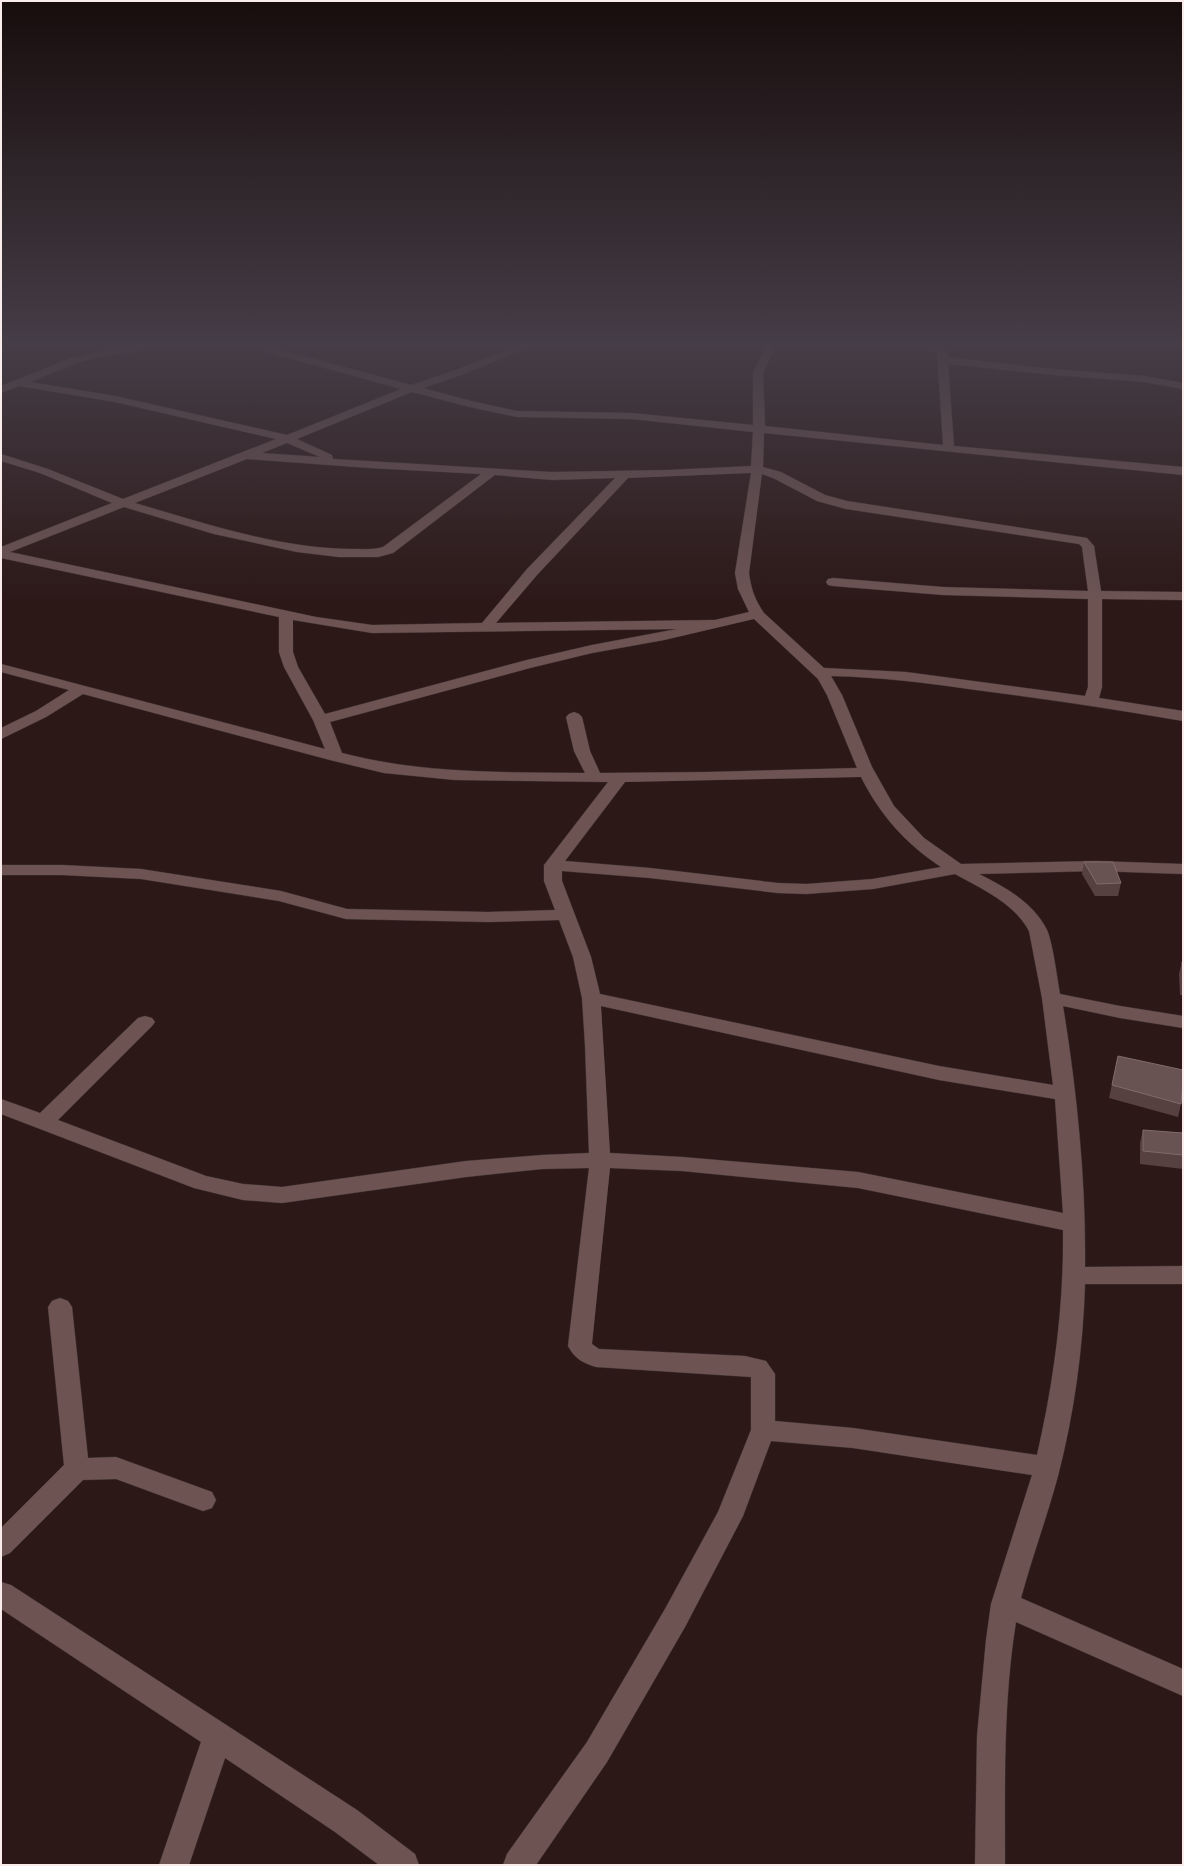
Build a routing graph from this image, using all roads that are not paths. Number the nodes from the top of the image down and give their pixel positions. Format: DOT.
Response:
graph roads {
  1 [pos="241,428"];
  2 [pos="315,428"];
  3 [pos="750,428"];
  4 [pos="948,428"];
  5 [pos="759,429"];
  6 [pos="288,439"];
  7 [pos="949,449"];
  8 [pos="245,455"];
  9 [pos="1,457"];
  10 [pos="346,463"];
  11 [pos="757,469"];
  12 [pos="1183,471"];
  13 [pos="492,472"];
  14 [pos="625,475"];
  15 [pos="122,503"];
  16 [pos="1,552"];
  17 [pos="833,582"];
  18 [pos="1095,595"];
  19 [pos="1183,596"];
  20 [pos="286,614"];
  21 [pos="757,614"];
  22 [pos="715,624"];
  23 [pos="485,628"];
  24 [pos="1,668"];
  25 [pos="821,672"];
  26 [pos="81,690"];
  27 [pos="1091,701"];
  28 [pos="1183,716"];
  29 [pos="574,717"];
  30 [pos="321,720"];
  31 [pos="1,734"];
  32 [pos="336,756"];
  33 [pos="866,772"];
  34 [pos="595,778"];
  35 [pos="620,778"];
  36 [pos="553,865"];
  37 [pos="957,869"];
  38 [pos="1183,869"];
  39 [pos="4,874"];
  40 [pos="565,915"];
  41 [pos="591,998"];
  42 [pos="1053,998"];
  43 [pos="145,1022"];
  44 [pos="1183,1022"];
  45 [pos="1064,1094"];
  46 [pos="1,1106"];
  47 [pos="44,1122"];
  48 [pos="600,1160"];
  49 [pos="1075,1224"];
  50 [pos="1183,1274"];
  51 [pos="1074,1276"];
  52 [pos="60,1307"];
  53 [pos="763,1430"];
  54 [pos="1047,1467"];
  55 [pos="77,1469"];
  56 [pos="203,1500"];
  57 [pos="1,1545"];
  58 [pos="1,1594"];
  59 [pos="1005,1604"];
  60 [pos="1183,1683"];
  61 [pos="217,1737"];
  62 [pos="174,1865"];
  63 [pos="404,1865"];
  64 [pos="518,1865"];
  65 [pos="990,1865"];
  1 -- 6 [label="street"];
  2 -- 6 [label="street"];
  3 -- 5 [label="street"];
  4 -- 7 [label="street"];
  5 -- 7 [label="street"];
  5 -- 11 [label="street"];
  6 -- 8 [label="street"];
  6 -- 10 [label="street"];
  7 -- 12 [label="street"];
  8 -- 10 [label="street"];
  8 -- 15 [label="street"];
  9 -- 15 [label="street"];
  10 -- 13 [label="street"];
  11 -- 14 [label="street"];
  11 -- 18 [label="street"];
  11 -- 21 [label="street"];
  13 -- 14 [label="street"];
  13 -- 15 [label="street"];
  14 -- 23 [label="street"];
  15 -- 16 [label="street"];
  16 -- 20 [label="street"];
  17 -- 18 [label="street"];
  18 -- 19 [label="street"];
  18 -- 27 [label="street"];
  20 -- 23 [label="street"];
  20 -- 30 [label="street"];
  21 -- 22 [label="street"];
  21 -- 25 [label="street"];
  22 -- 23 [label="street"];
  22 -- 30 [label="street"];
  24 -- 26 [label="street"];
  25 -- 27 [label="street"];
  25 -- 33 [label="street"];
  26 -- 31 [label="street"];
  26 -- 32 [label="street"];
  27 -- 28 [label="street"];
  29 -- 34 [label="street"];
  30 -- 32 [label="street"];
  32 -- 34 [label="street"];
  33 -- 35 [label="street"];
  33 -- 37 [label="street"];
  34 -- 35 [label="street"];
  35 -- 36 [label="street"];
  36 -- 37 [label="street"];
  36 -- 40 [label="street"];
  37 -- 38 [label="street"];
  37 -- 42 [label="street"];
  39 -- 40 [label="street"];
  40 -- 41 [label="street"];
  41 -- 45 [label="street"];
  41 -- 48 [label="street"];
  42 -- 44 [label="street"];
  42 -- 45 [label="street"];
  43 -- 47 [label="street"];
  45 -- 49 [label="street"];
  46 -- 47 [label="street"];
  47 -- 48 [label="street"];
  48 -- 49 [label="street"];
  48 -- 53 [label="street"];
  49 -- 51 [label="street"];
  50 -- 51 [label="street"];
  51 -- 54 [label="street"];
  52 -- 55 [label="street"];
  53 -- 54 [label="street"];
  53 -- 64 [label="street"];
  54 -- 59 [label="street"];
  55 -- 56 [label="street"];
  55 -- 57 [label="street"];
  58 -- 61 [label="street"];
  59 -- 60 [label="street"];
  59 -- 65 [label="street"];
  61 -- 62 [label="street"];
  61 -- 63 [label="street"];
}
